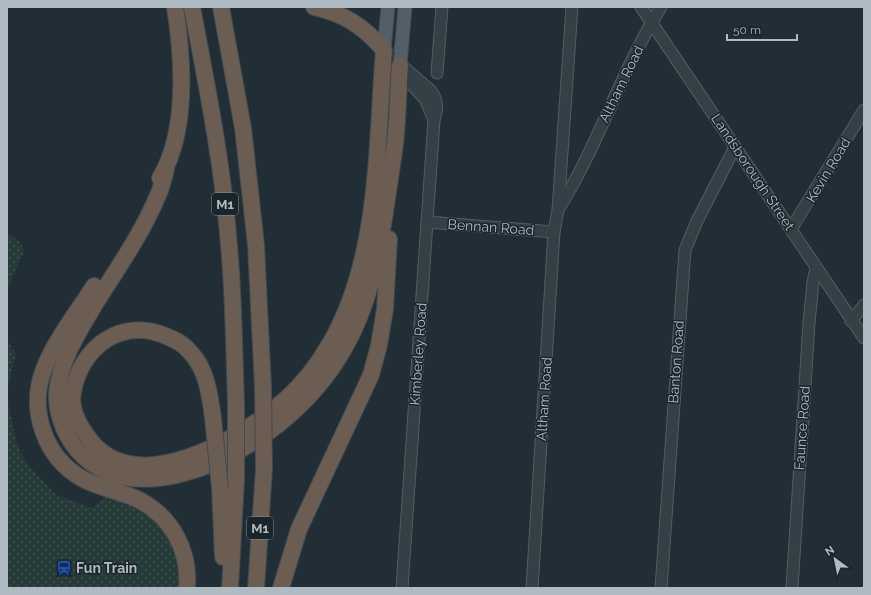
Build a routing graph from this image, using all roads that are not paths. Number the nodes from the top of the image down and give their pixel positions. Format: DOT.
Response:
graph roads {
  1 [pos="175,7"];
  2 [pos="192,7"];
  3 [pos="221,7"];
  4 [pos="314,7"];
  5 [pos="388,7"];
  6 [pos="405,7"];
  7 [pos="442,7"];
  8 [pos="572,7"];
  9 [pos="641,7"];
  10 [pos="661,7"];
  11 [pos="652,22"];
  12 [pos="384,50"];
  13 [pos="400,69"];
  14 [pos="437,73"];
  15 [pos="864,110"];
  16 [pos="395,143"];
  17 [pos="734,146"];
  18 [pos="166,169"];
  19 [pos="558,210"];
  20 [pos="428,222"];
  21 [pos="791,229"];
  22 [pos="554,232"];
  23 [pos="816,268"];
  24 [pos="864,304"];
  25 [pos="851,321"];
  26 [pos="864,338"];
  27 [pos="187,588"];
  28 [pos="230,588"];
  29 [pos="256,588"];
  30 [pos="281,588"];
  31 [pos="402,588"];
  32 [pos="532,588"];
  33 [pos="661,588"];
  34 [pos="792,588"];
  1 -- 18 [label="highway"];
  2 -- 28 [label="highway, M1, bridge"];
  3 -- 29 [label="highway, M1, bridge"];
  4 -- 12 [label="highway"];
  5 -- 12 [label="main road"];
  6 -- 13 [label="main road"];
  7 -- 14 [label="street"];
  8 -- 19 [label="street, Altham Road"];
  9 -- 11 [label="street, Landsborough Street"];
  10 -- 11 [label="street, Altham Road"];
  11 -- 17 [label="street, Landsborough Street"];
  11 -- 19 [label="street, Altham Road"];
  12 -- 13 [label="street, Kimberley Road"];
  12 -- 28 [label="highway, bridge"];
  13 -- 16 [label="highway"];
  13 -- 20 [label="street, Kimberley Road"];
  15 -- 21 [label="street, Kevin Road"];
  16 -- 18 [label="highway"];
  16 -- 30 [label="highway"];
  17 -- 21 [label="street, Landsborough Street"];
  17 -- 33 [label="street, Banton Road"];
  18 -- 27 [label="highway"];
  19 -- 22 [label="street, Altham Road"];
  20 -- 22 [label="street, Bennan Road"];
  20 -- 31 [label="street, Kimberley Road"];
  21 -- 23 [label="street, Landsborough Street"];
  22 -- 32 [label="street, Altham Road"];
  23 -- 25 [label="street, Landsborough Street"];
  23 -- 34 [label="street, Faunce Road"];
  24 -- 25 [label="street"];
  25 -- 26 [label="street, Landsborough Street"];
}
